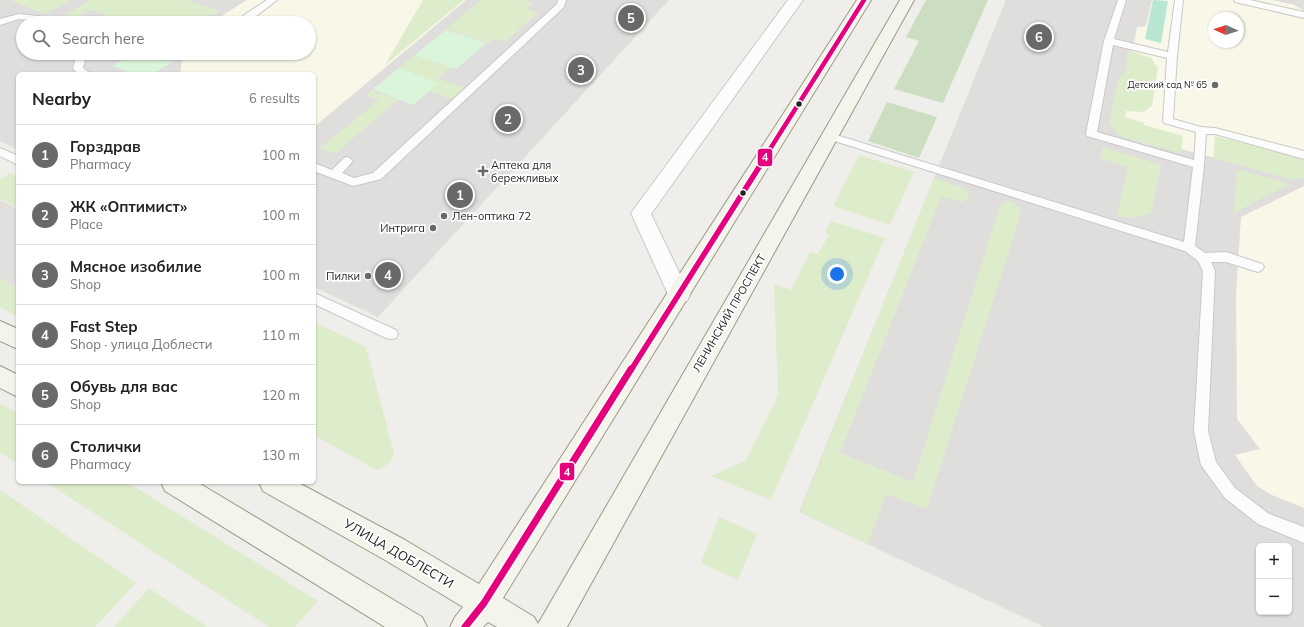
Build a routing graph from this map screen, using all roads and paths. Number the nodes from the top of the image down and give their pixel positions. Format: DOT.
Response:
graph roads {
  1 [pos="273,0"];
  2 [pos="562,0"];
  3 [pos="796,0"];
  4 [pos="864,0"];
  5 [pos="906,0"];
  6 [pos="1122,0"];
  7 [pos="1179,0"];
  8 [pos="1238,0"];
  9 [pos="249,16"];
  10 [pos="1304,16"];
  11 [pos="16,18"];
  12 [pos="0,22"];
  13 [pos="1110,41"];
  14 [pos="1172,56"];
  15 [pos="82,60"];
  16 [pos="82,71"];
  17 [pos="1201,130"];
  18 [pos="829,136"];
  19 [pos="0,152"];
  20 [pos="1304,155"];
  21 [pos="16,160"];
  22 [pos="348,161"];
  23 [pos="1199,165"];
  24 [pos="316,168"];
  25 [pos="333,174"];
  26 [pos="1189,248"];
  27 [pos="1203,258"];
  28 [pos="1258,267"];
  29 [pos="679,295"];
  30 [pos="316,299"];
  31 [pos="0,330"];
  32 [pos="391,334"];
  33 [pos="16,339"];
  34 [pos="0,376"];
  35 [pos="16,386"];
  36 [pos="177,484"];
  37 [pos="276,484"];
  38 [pos="1304,535"];
  39 [pos="484,603"];
  40 [pos="412,627"];
  41 [pos="465,627"];
  42 [pos="524,627"];
  43 [pos="551,627"];
  1 -- 9 [label="lane"];
  2 -- 25 [label="lane"];
  3 -- 29 [label="street"];
  4 -- 29 [label="main road"];
  5 -- 18 [label="main road, ЛЕНИНСКИЙ ПРОСПЕКТ"];
  6 -- 13 [label="lane"];
  7 -- 14 [label="lane"];
  8 -- 10 [label="lane"];
  11 -- 12 [label="lane"];
  13 -- 14 [label="lane"];
  13 -- 23 [label="lane"];
  14 -- 17 [label="lane"];
  15 -- 16 [label="lane"];
  17 -- 20 [label="lane"];
  17 -- 23 [label="lane"];
  18 -- 26 [label="lane"];
  18 -- 43 [label="main road, ЛЕНИНСКИЙ ПРОСПЕКТ"];
  19 -- 21 [label="lane"];
  22 -- 25 [label="lane"];
  23 -- 26 [label="lane"];
  24 -- 25 [label="lane"];
  26 -- 27 [label="lane"];
  27 -- 28 [label="lane"];
  27 -- 38 [label="lane"];
  29 -- 39 [label="main road"];
  30 -- 32 [label="lane"];
  31 -- 33 [label="main road"];
  34 -- 35 [label="main road"];
  36 -- 40 [label="main road"];
  37 -- 39 [label="main road, УЛИЦА ДОБЛЕСТИ"];
  39 -- 41 [label="main road"];
  39 -- 42 [label="main road, УЛИЦА ДОБЛЕСТИ"];
}
